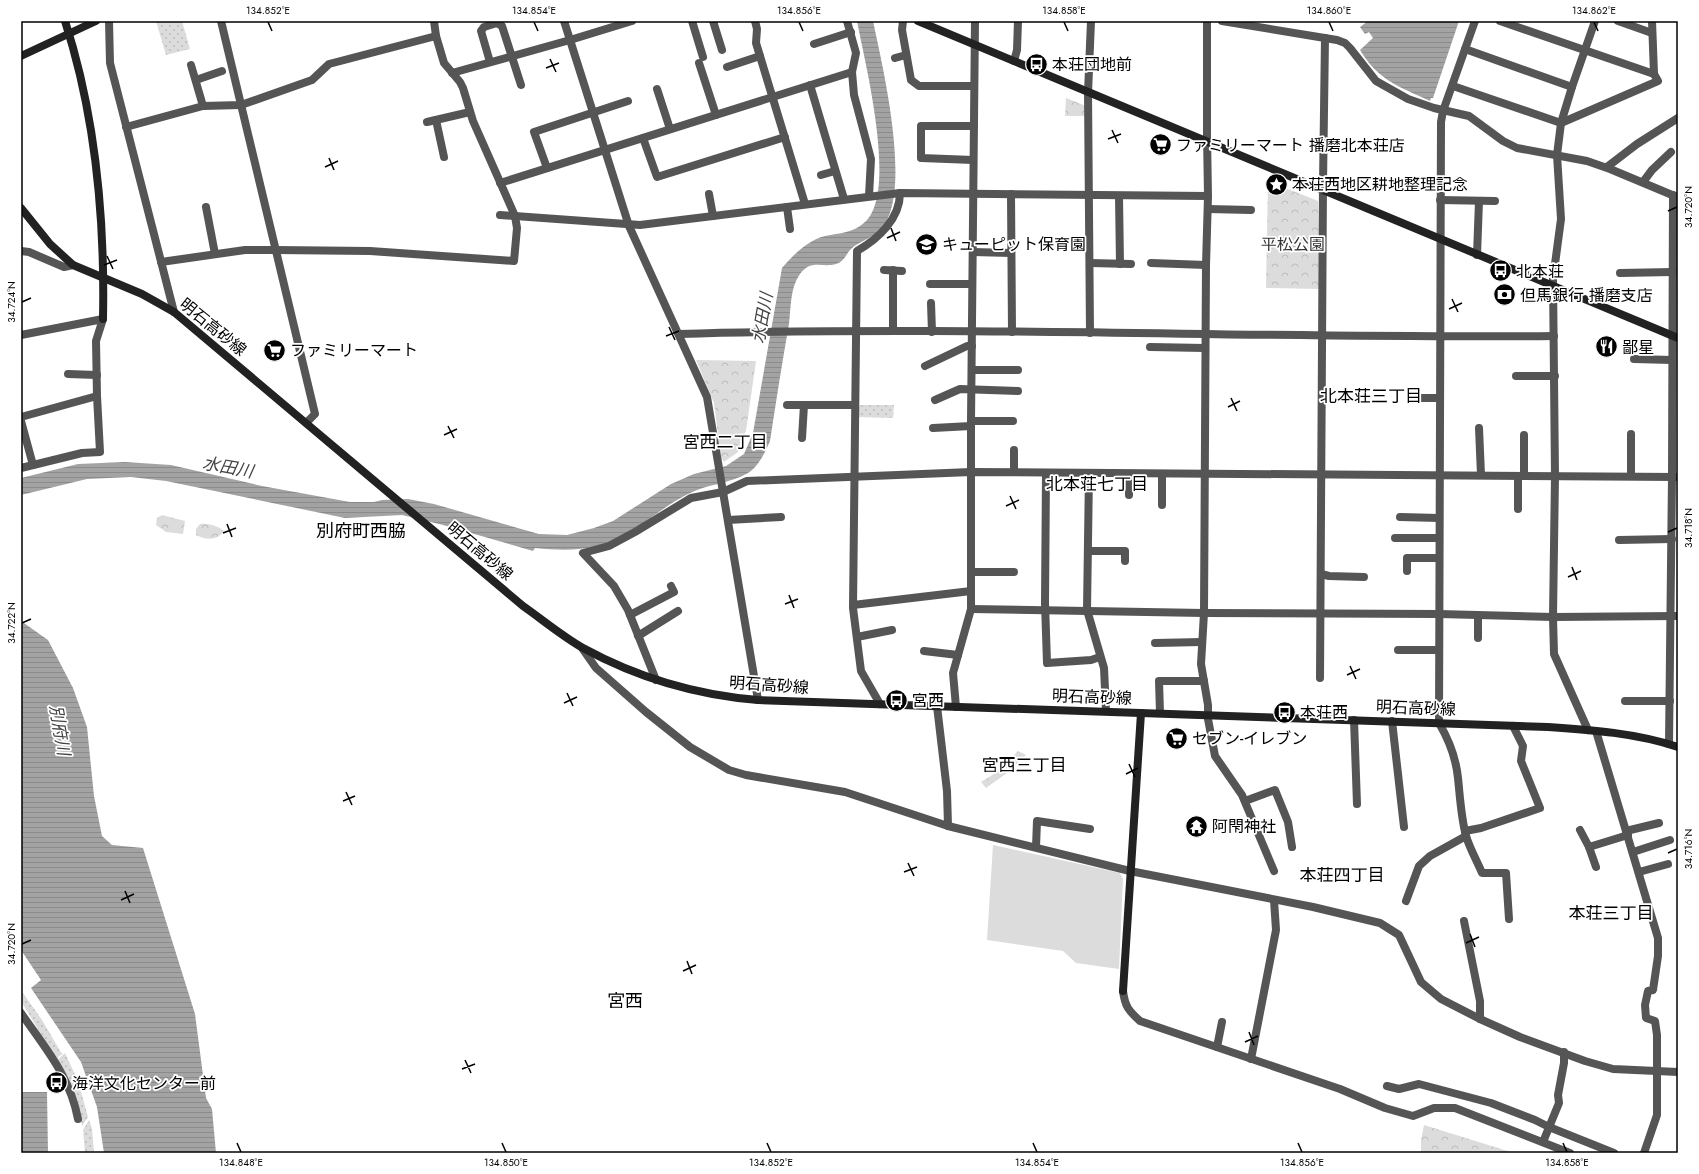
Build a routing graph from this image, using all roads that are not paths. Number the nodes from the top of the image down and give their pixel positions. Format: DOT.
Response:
graph roads {
  1 [pos="65,21"];
  2 [pos="96,21"];
  3 [pos="109,21"];
  4 [pos="221,21"];
  5 [pos="434,21"];
  6 [pos="564,21"];
  7 [pos="632,21"];
  8 [pos="692,21"];
  9 [pos="713,21"];
  10 [pos="754,21"];
  11 [pos="847,21"];
  12 [pos="903,21"];
  13 [pos="920,21"];
  14 [pos="975,21"];
  15 [pos="1018,21"];
  16 [pos="1090,21"];
  17 [pos="1207,21"];
  18 [pos="1222,21"];
  19 [pos="1475,21"];
  20 [pos="1500,21"];
  21 [pos="1595,21"];
  22 [pos="1618,21"];
  23 [pos="1652,21"];
  24 [pos="851,32"];
  25 [pos="1652,33"];
  26 [pos="69,34"];
  27 [pos="436,36"];
  28 [pos="1325,38"];
  29 [pos="570,40"];
  30 [pos="814,44"];
  31 [pos="974,44"];
  32 [pos="1465,49"];
  33 [pos="722,50"];
  34 [pos="1585,50"];
  35 [pos="906,55"];
  36 [pos="21,56"];
  37 [pos="512,56"];
  38 [pos="760,56"];
  39 [pos="895,58"];
  40 [pos="1014,61"];
  41 [pos="490,62"];
  42 [pos="191,65"];
  43 [pos="727,67"];
  44 [pos="222,71"];
  45 [pos="852,72"];
  46 [pos="452,73"];
  47 [pos="1654,74"];
  48 [pos="196,80"];
  49 [pos="521,85"];
  50 [pos="810,85"];
  51 [pos="974,86"];
  52 [pos="1453,86"];
  53 [pos="1572,87"];
  54 [pos="658,89"];
  55 [pos="1088,93"];
  56 [pos="773,97"];
  57 [pos="628,101"];
  58 [pos="203,106"];
  59 [pos="241,106"];
  60 [pos="1443,110"];
  61 [pos="470,112"];
  62 [pos="593,113"];
  63 [pos="716,115"];
  64 [pos="1678,118"];
  65 [pos="436,120"];
  66 [pos="426,122"];
  67 [pos="1561,123"];
  68 [pos="974,126"];
  69 [pos="126,127"];
  70 [pos="670,129"];
  71 [pos="785,137"];
  72 [pos="643,138"];
  73 [pos="1207,142"];
  74 [pos="451,144"];
  75 [pos="442,146"];
  76 [pos="605,150"];
  77 [pos="1671,152"];
  78 [pos="1556,155"];
  79 [pos="444,157"];
  80 [pos="973,160"];
  81 [pos="547,168"];
  82 [pos="1607,168"];
  83 [pos="835,171"];
  84 [pos="821,175"];
  85 [pos="1643,182"];
  86 [pos="500,183"];
  87 [pos="1323,190"];
  88 [pos="900,193"];
  89 [pos="709,194"];
  90 [pos="973,194"];
  91 [pos="1011,194"];
  92 [pos="868,196"];
  93 [pos="1090,196"];
  94 [pos="1120,196"];
  95 [pos="1208,196"];
  96 [pos="1675,196"];
  97 [pos="844,199"];
  98 [pos="1440,200"];
  99 [pos="1479,201"];
  100 [pos="1495,201"];
  101 [pos="805,204"];
  102 [pos="787,206"];
  103 [pos="206,207"];
  104 [pos="21,208"];
  105 [pos="1208,209"];
  106 [pos="1251,210"];
  107 [pos="500,215"];
  108 [pos="515,216"];
  109 [pos="714,216"];
  110 [pos="208,219"];
  111 [pos="199,220"];
  112 [pos="629,226"];
  113 [pos="790,229"];
  114 [pos="1441,240"];
  115 [pos="276,250"];
  116 [pos="21,251"];
  117 [pos="973,252"];
  118 [pos="1011,253"];
  119 [pos="215,254"];
  120 [pos="1477,255"];
  121 [pos="161,262"];
  122 [pos="1090,263"];
  123 [pos="1120,264"];
  124 [pos="1131,264"];
  125 [pos="1151,264"];
  126 [pos="73,265"];
  127 [pos="1206,265"];
  128 [pos="884,270"];
  129 [pos="1620,272"];
  130 [pos="1674,274"];
  131 [pos="104,277"];
  132 [pos="930,284"];
  133 [pos="972,284"];
  134 [pos="1553,285"];
  135 [pos="931,302"];
  136 [pos="174,312"];
  137 [pos="103,319"];
  138 [pos="893,331"];
  139 [pos="856,332"];
  140 [pos="932,332"];
  141 [pos="972,332"];
  142 [pos="1012,332"];
  143 [pos="1090,333"];
  144 [pos="679,334"];
  145 [pos="1206,334"];
  146 [pos="21,335"];
  147 [pos="1322,336"];
  148 [pos="1554,336"];
  149 [pos="1441,337"];
  150 [pos="1675,337"];
  151 [pos="972,346"];
  152 [pos="1150,347"];
  153 [pos="1205,348"];
  154 [pos="1634,359"];
  155 [pos="1672,360"];
  156 [pos="925,366"];
  157 [pos="972,370"];
  158 [pos="1018,370"];
  159 [pos="68,374"];
  160 [pos="97,374"];
  161 [pos="1516,376"];
  162 [pos="1555,376"];
  163 [pos="971,390"];
  164 [pos="1018,390"];
  165 [pos="97,396"];
  166 [pos="1421,398"];
  167 [pos="1440,398"];
  168 [pos="934,400"];
  169 [pos="787,405"];
  170 [pos="804,405"];
  171 [pos="855,405"];
  172 [pos="21,417"];
  173 [pos="1013,420"];
  174 [pos="21,421"];
  175 [pos="306,423"];
  176 [pos="971,423"];
  177 [pos="933,428"];
  178 [pos="1479,428"];
  179 [pos="1631,434"];
  180 [pos="1524,435"];
  181 [pos="802,438"];
  182 [pos="1014,450"];
  183 [pos="33,465"];
  184 [pos="21,468"];
  185 [pos="971,472"];
  186 [pos="1014,472"];
  187 [pos="1046,473"];
  188 [pos="1089,473"];
  189 [pos="1129,474"];
  190 [pos="1162,474"];
  191 [pos="1204,475"];
  192 [pos="1321,475"];
  193 [pos="1440,475"];
  194 [pos="1481,475"];
  195 [pos="854,476"];
  196 [pos="1521,476"];
  197 [pos="1555,476"];
  198 [pos="1631,476"];
  199 [pos="1675,477"];
  200 [pos="723,492"];
  201 [pos="1129,495"];
  202 [pos="1162,505"];
  203 [pos="1518,509"];
  204 [pos="781,517"];
  205 [pos="1400,517"];
  206 [pos="1439,518"];
  207 [pos="728,520"];
  208 [pos="1395,538"];
  209 [pos="1439,538"];
  210 [pos="1672,539"];
  211 [pos="1619,540"];
  212 [pos="1088,551"];
  213 [pos="1675,556"];
  214 [pos="1439,558"];
  215 [pos="1125,561"];
  216 [pos="1407,571"];
  217 [pos="971,572"];
  218 [pos="1014,572"];
  219 [pos="1321,574"];
  220 [pos="1364,577"];
  221 [pos="671,586"];
  222 [pos="971,592"];
  223 [pos="854,605"];
  224 [pos="971,609"];
  225 [pos="1046,610"];
  226 [pos="1086,610"];
  227 [pos="678,611"];
  228 [pos="1204,613"];
  229 [pos="1320,613"];
  230 [pos="1438,614"];
  231 [pos="1478,614"];
  232 [pos="630,615"];
  233 [pos="1674,616"];
  234 [pos="1553,617"];
  235 [pos="892,630"];
  236 [pos="638,636"];
  237 [pos="857,636"];
  238 [pos="1478,638"];
  239 [pos="1202,642"];
  240 [pos="1155,643"];
  241 [pos="582,648"];
  242 [pos="1398,650"];
  243 [pos="1439,650"];
  244 [pos="924,651"];
  245 [pos="958,655"];
  246 [pos="1100,657"];
  247 [pos="1320,678"];
  248 [pos="656,680"];
  249 [pos="1204,681"];
  250 [pos="1674,686"];
  251 [pos="758,700"];
  252 [pos="1625,701"];
  253 [pos="1670,701"];
  254 [pos="880,704"];
  255 [pos="937,706"];
  256 [pos="956,707"];
  257 [pos="1106,711"];
  258 [pos="1141,713"];
  259 [pos="1160,713"];
  260 [pos="1208,714"];
  261 [pos="1354,720"];
  262 [pos="1392,721"];
  263 [pos="1439,723"];
  264 [pos="1513,726"];
  265 [pos="1592,730"];
  266 [pos="1669,744"];
  267 [pos="1678,747"];
  268 [pos="1245,801"];
  269 [pos="1357,804"];
  270 [pos="1402,809"];
  271 [pos="1411,809"];
  272 [pos="1659,823"];
  273 [pos="948,826"];
  274 [pos="1404,827"];
  275 [pos="1090,829"];
  276 [pos="1580,830"];
  277 [pos="1627,833"];
  278 [pos="1466,834"];
  279 [pos="1670,840"];
  280 [pos="1036,847"];
  281 [pos="1292,847"];
  282 [pos="1590,847"];
  283 [pos="1632,852"];
  284 [pos="1668,864"];
  285 [pos="1596,867"];
  286 [pos="1130,871"];
  287 [pos="1274,871"];
  288 [pos="1639,872"];
  289 [pos="1274,900"];
  290 [pos="1406,901"];
  291 [pos="1509,919"];
  292 [pos="1464,921"];
  293 [pos="1123,991"];
  294 [pos="21,1013"];
  295 [pos="1480,1019"];
  296 [pos="1222,1022"];
  297 [pos="1217,1047"];
  298 [pos="1564,1052"];
  299 [pos="1251,1059"];
  300 [pos="1658,1071"];
  301 [pos="1678,1072"];
  302 [pos="1387,1086"];
  303 [pos="78,1119"];
  304 [pos="1549,1127"];
  305 [pos="1543,1142"];
  306 [pos="1570,1153"];
  307 [pos="1614,1153"];
  308 [pos="1644,1153"];
  1 -- 26 [label="main road"];
  2 -- 26 [label="main road"];
  3 -- 69 [label="street"];
  4 -- 59 [label="street"];
  5 -- 27 [label="street"];
  6 -- 29 [label="street"];
  7 -- 29 [label="street"];
  8 -- 63 [label="street"];
  9 -- 33 [label="street"];
  10 -- 38 [label="street"];
  11 -- 24 [label="street"];
  12 -- 35 [label="street"];
  13 -- 31 [label="main road"];
  14 -- 31 [label="street"];
  15 -- 40 [label="street"];
  16 -- 55 [label="street"];
  17 -- 73 [label="street"];
  18 -- 28 [label="street"];
  19 -- 32 [label="street"];
  20 -- 34 [label="street"];
  21 -- 34 [label="street"];
  22 -- 25 [label="street"];
  23 -- 25 [label="street"];
  24 -- 30 [label="street"];
  24 -- 45 [label="street"];
  25 -- 47 [label="street"];
  26 -- 36 [label="main road"];
  26 -- 131 [label="main road"];
  27 -- 46 [label="street"];
  27 -- 59 [label="street"];
  28 -- 60 [label="street"];
  28 -- 87 [label="street"];
  29 -- 37 [label="street"];
  29 -- 62 [label="street"];
  31 -- 40 [label="main road"];
  31 -- 51 [label="street"];
  32 -- 52 [label="street"];
  32 -- 53 [label="street"];
  34 -- 47 [label="street"];
  34 -- 53 [label="street"];
  35 -- 39 [label="street"];
  35 -- 51 [label="street"];
  37 -- 41 [label="street"];
  37 -- 41 [label="street"];
  37 -- 49 [label="street"];
  38 -- 43 [label="street"];
  38 -- 56 [label="street"];
  40 -- 55 [label="main road"];
  41 -- 46 [label="street"];
  42 -- 48 [label="street"];
  44 -- 48 [label="street"];
  45 -- 50 [label="street"];
  45 -- 92 [label="street"];
  46 -- 61 [label="street"];
  47 -- 67 [label="street"];
  48 -- 58 [label="street"];
  50 -- 56 [label="street"];
  50 -- 83 [label="street"];
  51 -- 68 [label="street"];
  52 -- 60 [label="street"];
  52 -- 67 [label="street"];
  53 -- 67 [label="street"];
  54 -- 70 [label="street"];
  55 -- 73 [label="main road"];
  55 -- 93 [label="street"];
  56 -- 63 [label="street"];
  56 -- 71 [label="street"];
  57 -- 62 [label="street"];
  58 -- 59 [label="street"];
  58 -- 69 [label="street"];
  59 -- 115 [label="street"];
  60 -- 78 [label="street"];
  60 -- 98 [label="street"];
  61 -- 65 [label="street"];
  61 -- 86 [label="street"];
  62 -- 76 [label="street"];
  62 -- 81 [label="street"];
  63 -- 70 [label="street"];
  64 -- 82 [label="street"];
  65 -- 66 [label="street"];
  65 -- 75 [label="street"];
  67 -- 78 [label="street"];
  68 -- 80 [label="street"];
  68 -- 80 [label="street"];
  69 -- 121 [label="street"];
  70 -- 72 [label="street"];
  71 -- 72 [label="street"];
  71 -- 101 [label="street"];
  72 -- 76 [label="street"];
  73 -- 87 [label="main road"];
  73 -- 95 [label="street"];
  74 -- 75 [label="street"];
  75 -- 79 [label="street"];
  76 -- 81 [label="street"];
  76 -- 112 [label="street"];
  77 -- 85 [label="street"];
  78 -- 82 [label="street"];
  78 -- 134 [label="street"];
  80 -- 90 [label="street"];
  81 -- 86 [label="street"];
  82 -- 85 [label="street"];
  83 -- 84 [label="street"];
  83 -- 97 [label="street"];
  85 -- 96 [label="street"];
  86 -- 108 [label="street"];
  87 -- 114 [label="main road"];
  87 -- 147 [label="street"];
  88 -- 90 [label="street"];
  88 -- 92 [label="street"];
  88 -- 139 [label="street"];
  89 -- 109 [label="street"];
  90 -- 91 [label="street"];
  90 -- 117 [label="street"];
  91 -- 93 [label="street"];
  91 -- 118 [label="street"];
  92 -- 97 [label="street"];
  93 -- 94 [label="street"];
  93 -- 122 [label="street"];
  94 -- 95 [label="street"];
  94 -- 123 [label="street"];
  95 -- 105 [label="street"];
  96 -- 130 [label="street"];
  97 -- 101 [label="street"];
  98 -- 99 [label="street"];
  98 -- 114 [label="street"];
  99 -- 100 [label="street"];
  99 -- 120 [label="street"];
  101 -- 102 [label="street"];
  102 -- 109 [label="street"];
  102 -- 113 [label="street"];
  103 -- 110 [label="street"];
  104 -- 126 [label="main road, 明石高砂線"];
  105 -- 106 [label="street"];
  105 -- 127 [label="street"];
  107 -- 108 [label="street"];
  108 -- 112 [label="street"];
  108 -- 115 [label="street"];
  109 -- 112 [label="street"];
  110 -- 111 [label="street"];
  110 -- 119 [label="street"];
  112 -- 144 [label="street"];
  114 -- 120 [label="main road"];
  114 -- 149 [label="street"];
  115 -- 119 [label="street"];
  115 -- 175 [label="street"];
  116 -- 126 [label="street"];
  117 -- 118 [label="street"];
  117 -- 133 [label="street"];
  118 -- 142 [label="street"];
  119 -- 121 [label="street"];
  120 -- 134 [label="main road"];
  121 -- 136 [label="street"];
  122 -- 123 [label="street"];
  122 -- 143 [label="street"];
  123 -- 124 [label="street"];
  125 -- 127 [label="street"];
  126 -- 131 [label="main road, 明石高砂線"];
  127 -- 145 [label="street"];
  128 -- 138 [label="street"];
  129 -- 130 [label="street"];
  130 -- 150 [label="street"];
  131 -- 136 [label="main road, 明石高砂線"];
  131 -- 137 [label="main road"];
  132 -- 133 [label="street"];
  133 -- 141 [label="street"];
  134 -- 148 [label="street"];
  134 -- 150 [label="main road"];
  135 -- 140 [label="street"];
  136 -- 175 [label="main road, 明石高砂線"];
  137 -- 146 [label="street"];
  137 -- 160 [label="street"];
  138 -- 139 [label="street"];
  138 -- 140 [label="street"];
  139 -- 144 [label="street"];
  139 -- 171 [label="street"];
  140 -- 141 [label="street"];
  141 -- 142 [label="street"];
  141 -- 151 [label="street"];
  142 -- 143 [label="street"];
  143 -- 145 [label="street"];
  144 -- 200 [label="street"];
  145 -- 147 [label="street"];
  145 -- 153 [label="street"];
  147 -- 149 [label="street"];
  147 -- 192 [label="street"];
  148 -- 149 [label="street"];
  148 -- 162 [label="street"];
  149 -- 167 [label="street"];
  150 -- 155 [label="street"];
  151 -- 156 [label="street"];
  151 -- 157 [label="street"];
  152 -- 153 [label="street"];
  153 -- 191 [label="street"];
  154 -- 155 [label="street"];
  155 -- 199 [label="street"];
  157 -- 158 [label="street"];
  157 -- 163 [label="street"];
  159 -- 160 [label="street"];
  160 -- 165 [label="street"];
  161 -- 162 [label="street"];
  162 -- 197 [label="street"];
  163 -- 164 [label="street"];
  163 -- 168 [label="street"];
  163 -- 176 [label="street"];
  165 -- 172 [label="street"];
  165 -- 183 [label="street"];
  166 -- 167 [label="street"];
  167 -- 193 [label="street"];
  169 -- 170 [label="street"];
  170 -- 171 [label="street"];
  170 -- 181 [label="street"];
  171 -- 195 [label="street"];
  173 -- 176 [label="street"];
  174 -- 183 [label="street"];
  175 -- 241 [label="main road, 明石高砂線"];
  176 -- 177 [label="street"];
  176 -- 185 [label="street"];
  178 -- 194 [label="street"];
  179 -- 198 [label="street"];
  180 -- 196 [label="street"];
  182 -- 186 [label="street"];
  183 -- 184 [label="street"];
  185 -- 186 [label="street"];
  185 -- 195 [label="street"];
  185 -- 217 [label="street"];
  186 -- 187 [label="street"];
  187 -- 188 [label="street"];
  187 -- 225 [label="street"];
  188 -- 189 [label="street"];
  188 -- 212 [label="street"];
  189 -- 190 [label="street"];
  189 -- 201 [label="street"];
  190 -- 191 [label="street"];
  190 -- 202 [label="street"];
  191 -- 192 [label="street"];
  191 -- 228 [label="street"];
  192 -- 193 [label="street"];
  192 -- 219 [label="street"];
  193 -- 194 [label="street"];
  193 -- 206 [label="street"];
  194 -- 196 [label="street"];
  195 -- 200 [label="street"];
  195 -- 223 [label="street"];
  196 -- 197 [label="street"];
  196 -- 203 [label="street"];
  197 -- 198 [label="street"];
  197 -- 234 [label="street"];
  198 -- 199 [label="street"];
  199 -- 210 [label="street"];
  200 -- 207 [label="street"];
  200 -- 232 [label="street"];
  204 -- 207 [label="street"];
  205 -- 206 [label="street"];
  206 -- 209 [label="street"];
  207 -- 251 [label="street"];
  208 -- 209 [label="street"];
  209 -- 214 [label="street"];
  210 -- 211 [label="street"];
  210 -- 213 [label="street"];
  212 -- 215 [label="street"];
  212 -- 226 [label="street"];
  213 -- 233 [label="street"];
  214 -- 216 [label="street"];
  214 -- 230 [label="street"];
  217 -- 218 [label="street"];
  217 -- 222 [label="street"];
  219 -- 220 [label="street"];
  219 -- 229 [label="street"];
  221 -- 232 [label="street"];
  222 -- 223 [label="street"];
  222 -- 224 [label="street"];
  223 -- 237 [label="street"];
  224 -- 225 [label="street"];
  224 -- 245 [label="street"];
  225 -- 226 [label="street"];
  225 -- 246 [label="street"];
  226 -- 228 [label="street"];
  226 -- 246 [label="street"];
  227 -- 236 [label="street"];
  228 -- 229 [label="street"];
  228 -- 239 [label="street"];
  229 -- 230 [label="street"];
  229 -- 247 [label="street"];
  230 -- 231 [label="street"];
  230 -- 243 [label="street"];
  231 -- 234 [label="street"];
  231 -- 238 [label="street"];
  232 -- 236 [label="street"];
  233 -- 234 [label="street"];
  233 -- 250 [label="street"];
  234 -- 265 [label="street"];
  235 -- 237 [label="street"];
  236 -- 248 [label="street"];
  237 -- 254 [label="street"];
  239 -- 240 [label="street"];
  239 -- 249 [label="street"];
  241 -- 248 [label="main road, 明石高砂線"];
  241 -- 273 [label="street"];
  242 -- 243 [label="street"];
  243 -- 263 [label="street"];
  244 -- 245 [label="street"];
  245 -- 256 [label="street"];
  246 -- 257 [label="street"];
  248 -- 251 [label="main road, 明石高砂線"];
  249 -- 259 [label="street"];
  249 -- 260 [label="street"];
  250 -- 253 [label="street"];
  251 -- 254 [label="main road, 明石高砂線"];
  252 -- 253 [label="street"];
  253 -- 266 [label="street"];
  254 -- 255 [label="main road, 明石高砂線"];
  255 -- 256 [label="main road, 明石高砂線"];
  255 -- 273 [label="street"];
  256 -- 257 [label="main road, 明石高砂線"];
  257 -- 258 [label="main road, 明石高砂線"];
  258 -- 259 [label="main road, 明石高砂線"];
  258 -- 286 [label="main road"];
  259 -- 260 [label="main road, 明石高砂線"];
  260 -- 261 [label="main road, 明石高砂線"];
  260 -- 268 [label="street"];
  261 -- 262 [label="main road, 明石高砂線"];
  261 -- 269 [label="street"];
  262 -- 263 [label="main road, 明石高砂線"];
  262 -- 270 [label="street"];
  263 -- 264 [label="main road, 明石高砂線"];
  263 -- 278 [label="street"];
  264 -- 265 [label="main road, 明石高砂線"];
  264 -- 278 [label="street"];
  265 -- 266 [label="main road, 明石高砂線"];
  265 -- 277 [label="street"];
  266 -- 267 [label="main road, 明石高砂線"];
  268 -- 281 [label="street"];
  268 -- 287 [label="street"];
  270 -- 271 [label="street"];
  270 -- 274 [label="street"];
  272 -- 277 [label="street"];
  273 -- 280 [label="street"];
  275 -- 280 [label="street"];
  276 -- 282 [label="street"];
  277 -- 282 [label="street"];
  277 -- 283 [label="street"];
  278 -- 290 [label="street"];
  278 -- 291 [label="street"];
  279 -- 283 [label="street"];
  280 -- 286 [label="street"];
  282 -- 285 [label="street"];
  283 -- 288 [label="street"];
  284 -- 288 [label="street"];
  286 -- 289 [label="street"];
  286 -- 293 [label="main road"];
  288 -- 300 [label="street"];
  289 -- 295 [label="street"];
  289 -- 299 [label="street"];
  292 -- 295 [label="street"];
  293 -- 297 [label="street"];
  294 -- 303 [label="street"];
  295 -- 298 [label="street"];
  296 -- 297 [label="street"];
  297 -- 299 [label="street"];
  298 -- 300 [label="street"];
  298 -- 304 [label="street"];
  299 -- 305 [label="street"];
  300 -- 301 [label="street"];
  300 -- 308 [label="street"];
  302 -- 304 [label="street"];
  304 -- 305 [label="street"];
  304 -- 307 [label="street"];
  305 -- 306 [label="street"];
}
